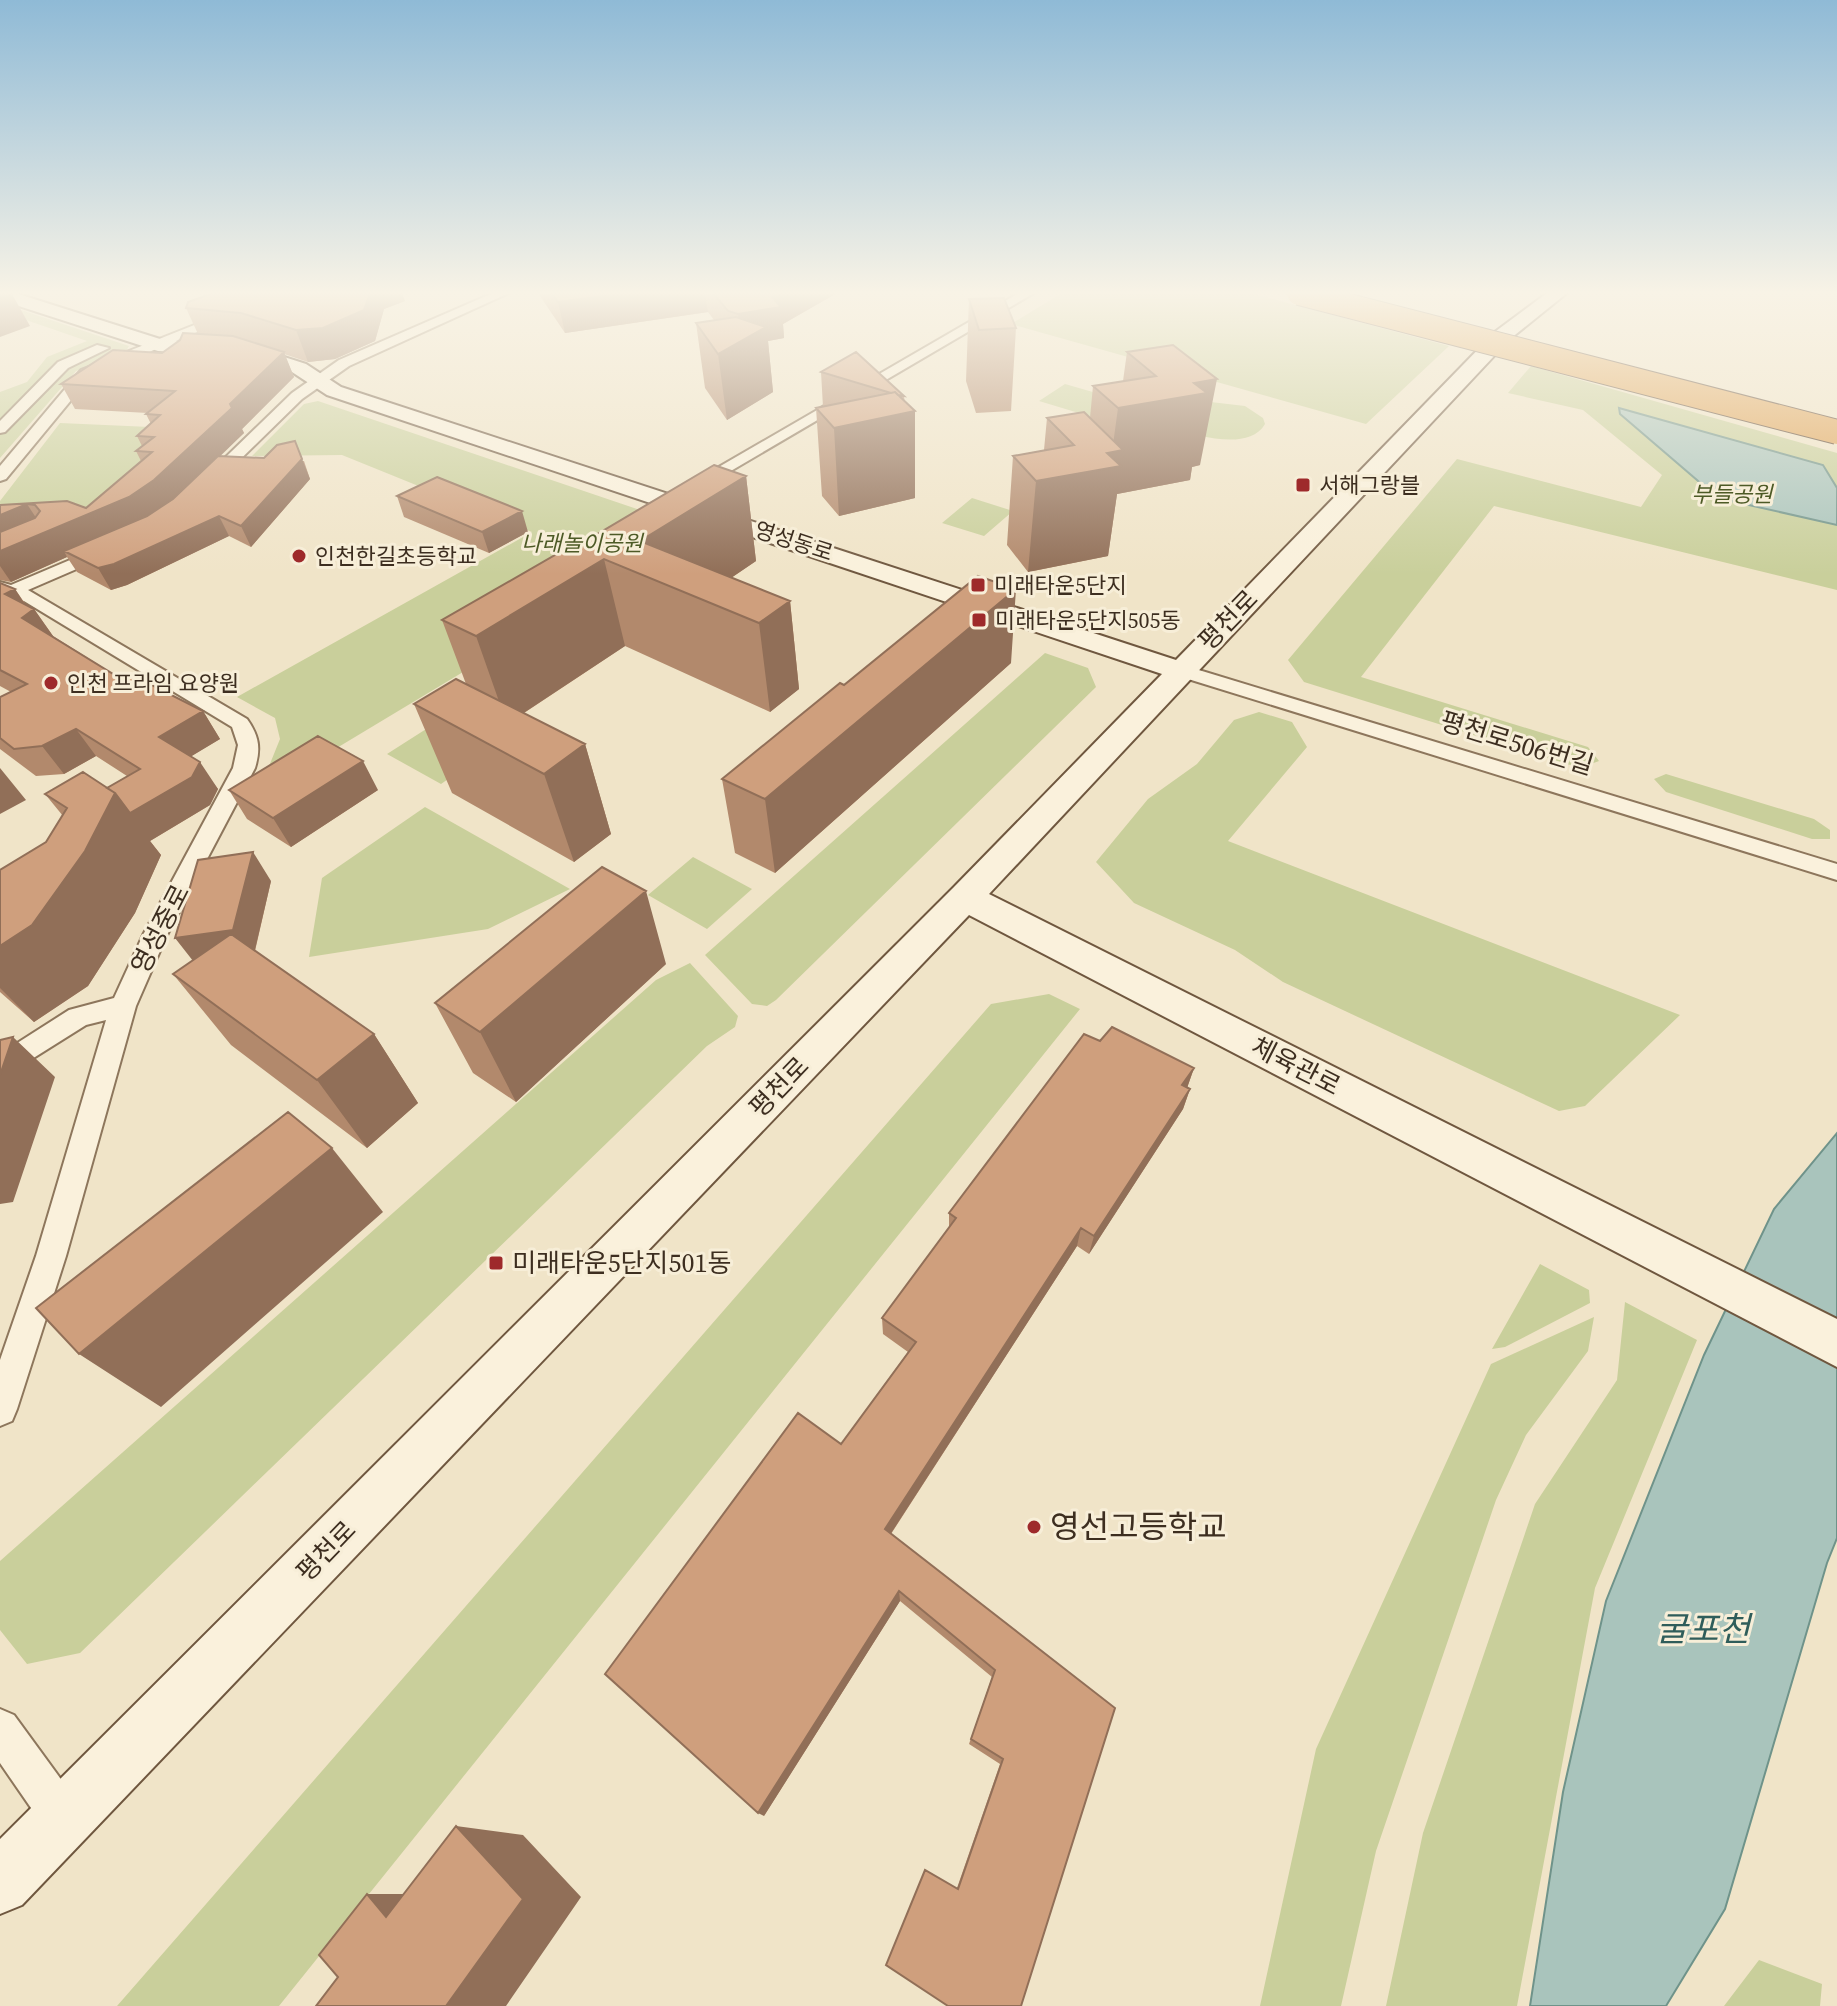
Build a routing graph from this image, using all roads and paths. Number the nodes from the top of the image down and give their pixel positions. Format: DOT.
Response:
graph roads {
  1 [pos="40,387"];
  2 [pos="45,387"];
  3 [pos="75,387"];
  4 [pos="311,387"];
  5 [pos="327,387"];
  6 [pos="866,387"];
  7 [pos="1453,387"];
  8 [pos="1661,387"];
  9 [pos="1740,387"];
  10 [pos="1837,411"];
  11 [pos="0,429"];
  12 [pos="1837,432"];
  13 [pos="0,476"];
  14 [pos="197,493"];
  15 [pos="670,500"];
  16 [pos="124,542"];
  17 [pos="6,591"];
  18 [pos="1179,670"];
  19 [pos="1837,872"];
  20 [pos="965,897"];
  21 [pos="123,1006"];
  22 [pos="0,1068"];
  23 [pos="1837,1344"];
  24 [pos="0,1409"];
  25 [pos="0,1729"];
  26 [pos="64,1819"];
  27 [pos="0,1883"];
  1 -- 2 [label="street"];
  1 -- 11 [label="street"];
  3 -- 13 [label="street"];
  4 -- 14 [label="street"];
  5 -- 15 [label="street, 영성동로"];
  6 -- 15 [label="street"];
  7 -- 18 [label="street, 평천로"];
  8 -- 12 [label="highway, bridge"];
  9 -- 10 [label="highway"];
  15 -- 18 [label="street, 영성동로"];
  16 -- 17 [label="street"];
  17 -- 21 [label="street, 영성중로"];
  18 -- 19 [label="street, 평천로506번길"];
  18 -- 20 [label="street, 평천로"];
  20 -- 23 [label="street, 체육관로"];
  20 -- 26 [label="street, 평천로"];
  21 -- 22 [label="street"];
  21 -- 24 [label="street, 영성중로"];
  25 -- 26 [label="street"];
  26 -- 27 [label="street, 평천로"];
}
